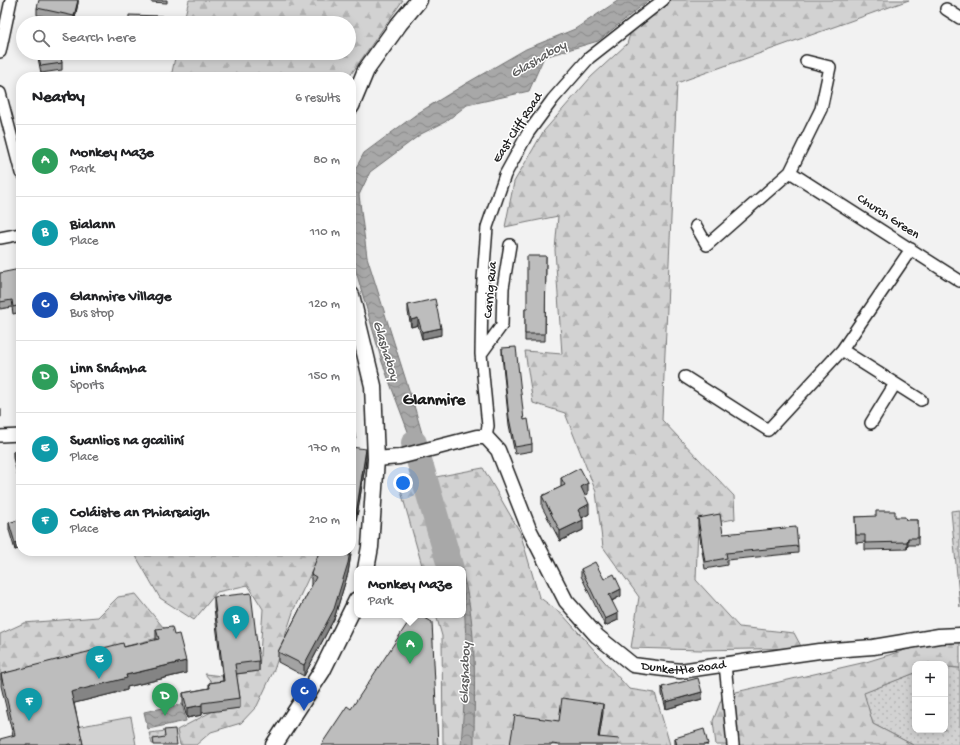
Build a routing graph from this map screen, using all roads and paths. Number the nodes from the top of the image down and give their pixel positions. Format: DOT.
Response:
graph roads {
  1 [pos="12,0"];
  2 [pos="419,0"];
  3 [pos="663,0"];
  4 [pos="946,9"];
  5 [pos="960,18"];
  6 [pos="0,52"];
  7 [pos="806,61"];
  8 [pos="0,93"];
  9 [pos="356,94"];
  10 [pos="16,154"];
  11 [pos="795,174"];
  12 [pos="696,226"];
  13 [pos="16,235"];
  14 [pos="0,238"];
  15 [pos="510,246"];
  16 [pos="911,249"];
  17 [pos="960,282"];
  18 [pos="356,316"];
  19 [pos="842,350"];
  20 [pos="481,354"];
  21 [pos="685,377"];
  22 [pos="895,384"];
  23 [pos="921,400"];
  24 [pos="871,423"];
  25 [pos="16,435"];
  26 [pos="0,436"];
  27 [pos="481,437"];
  28 [pos="376,459"];
  29 [pos="367,566"];
  30 [pos="354,606"];
  31 [pos="960,635"];
  32 [pos="725,664"];
  33 [pos="274,745"];
  34 [pos="733,745"];
  1 -- 6 [label="street"];
  2 -- 9 [label="main road"];
  3 -- 20 [label="street, East Cliff Road"];
  4 -- 5 [label="street"];
  7 -- 11 [label="street"];
  8 -- 10 [label="street"];
  11 -- 12 [label="street"];
  11 -- 16 [label="street, Church Green"];
  13 -- 14 [label="street"];
  15 -- 20 [label="street, Carrig Rua"];
  16 -- 17 [label="street, Church Green"];
  16 -- 19 [label="street"];
  18 -- 28 [label="main road"];
  19 -- 21 [label="street"];
  19 -- 22 [label="street"];
  20 -- 27 [label="street, East Cliff Road"];
  22 -- 23 [label="street"];
  22 -- 24 [label="street"];
  25 -- 26 [label="street"];
  27 -- 28 [label="street"];
  27 -- 32 [label="street, Dunkettle Road"];
  28 -- 29 [label="main road"];
  30 -- 33 [label="main road"];
  31 -- 32 [label="street, Dunkettle Road"];
  32 -- 34 [label="street"];
}
